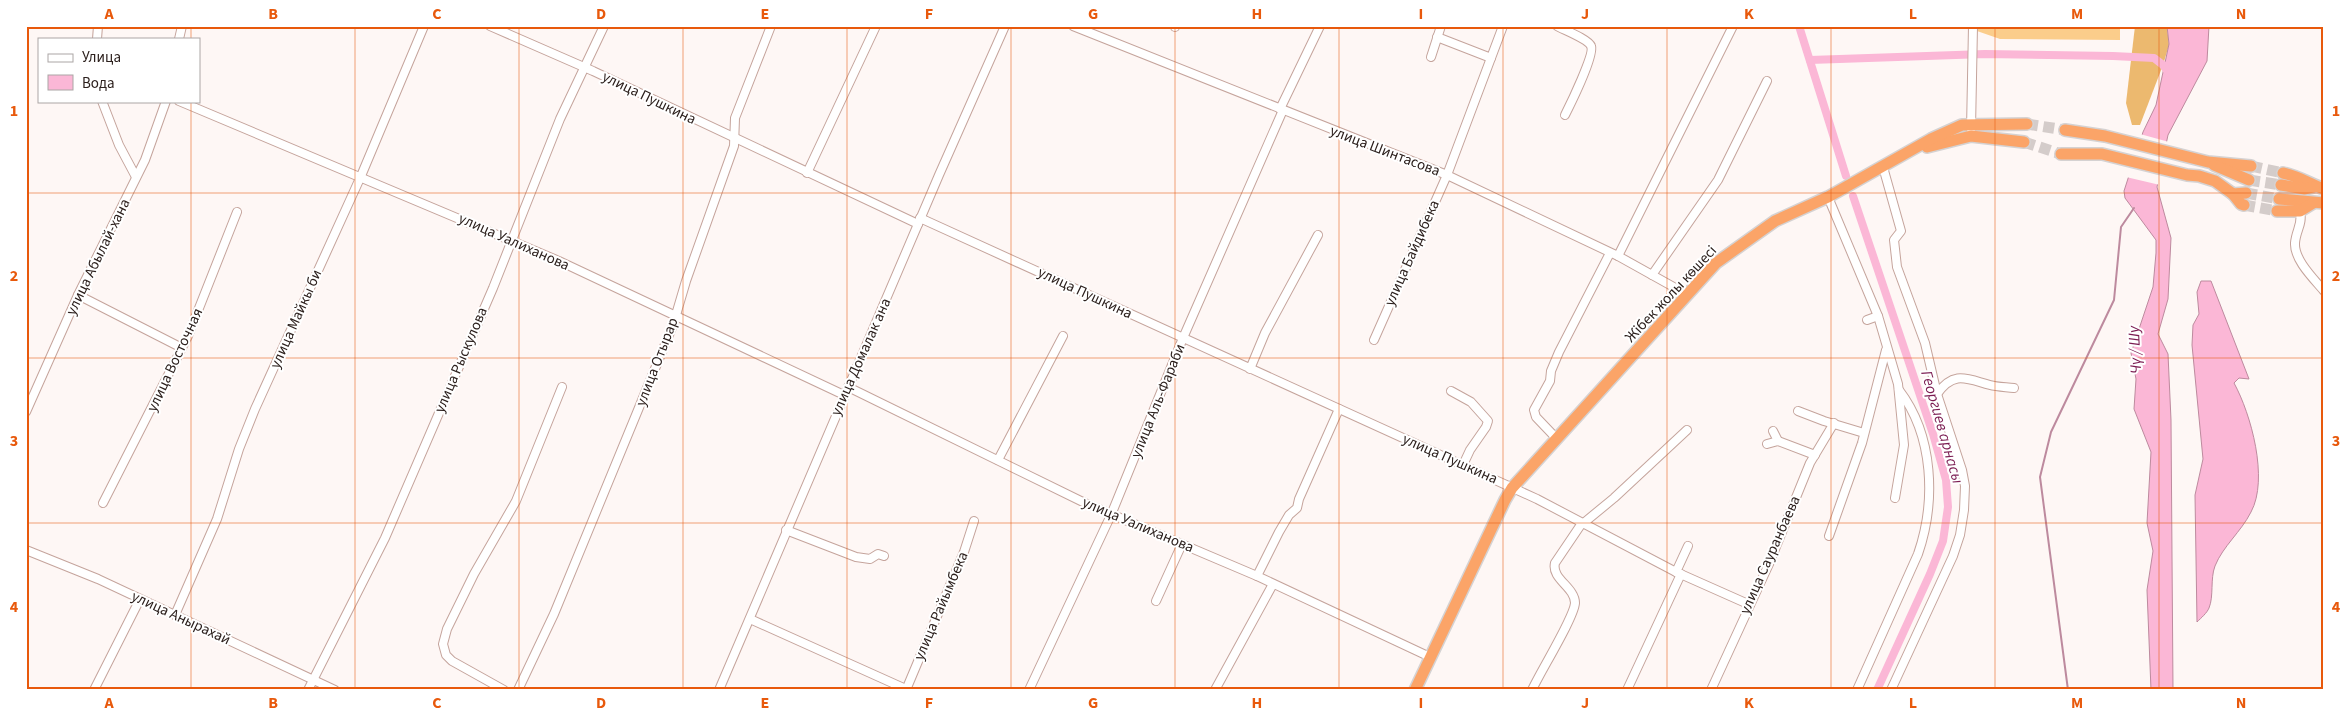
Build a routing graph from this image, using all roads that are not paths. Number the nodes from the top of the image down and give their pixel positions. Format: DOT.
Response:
graph roads {
  1 [pos="424,26"];
  2 [pos="490,26"];
  3 [pos="604,26"];
  4 [pos="771,26"];
  5 [pos="876,26"];
  6 [pos="1005,26"];
  7 [pos="1072,26"];
  8 [pos="1320,26"];
  9 [pos="1441,26"];
  10 [pos="1503,26"];
  11 [pos="1557,26"];
  12 [pos="1732,26"];
  13 [pos="1972,26"];
  14 [pos="1437,37"];
  15 [pos="1431,57"];
  16 [pos="1491,58"];
  17 [pos="585,68"];
  18 [pos="1767,81"];
  19 [pos="102,102"];
  20 [pos="166,102"];
  21 [pos="182,102"];
  22 [pos="1281,110"];
  23 [pos="1565,116"];
  24 [pos="2027,124"];
  25 [pos="1971,130"];
  26 [pos="2065,130"];
  27 [pos="736,140"];
  28 [pos="2024,142"];
  29 [pos="2061,154"];
  30 [pos="2208,162"];
  31 [pos="2251,166"];
  32 [pos="1883,168"];
  33 [pos="807,173"];
  34 [pos="2283,173"];
  35 [pos="1446,175"];
  36 [pos="361,176"];
  37 [pos="136,177"];
  38 [pos="2248,180"];
  39 [pos="2281,186"];
  40 [pos="2321,188"];
  41 [pos="1828,197"];
  42 [pos="2245,199"];
  43 [pos="2279,199"];
  44 [pos="2319,203"];
  45 [pos="2277,211"];
  46 [pos="2300,211"];
  47 [pos="237,212"];
  48 [pos="919,221"];
  49 [pos="1318,236"];
  50 [pos="511,241"];
  51 [pos="1614,255"];
  52 [pos="1652,275"];
  53 [pos="2324,291"];
  54 [pos="1688,295"];
  55 [pos="78,296"];
  56 [pos="676,316"];
  57 [pos="1878,316"];
  58 [pos="1867,320"];
  59 [pos="1063,336"];
  60 [pos="1183,338"];
  61 [pos="1374,340"];
  62 [pos="182,348"];
  63 [pos="1886,350"];
  64 [pos="1250,369"];
  65 [pos="1982,382"];
  66 [pos="562,387"];
  67 [pos="848,387"];
  68 [pos="2014,388"];
  69 [pos="1899,390"];
  70 [pos="1982,391"];
  71 [pos="1451,392"];
  72 [pos="1938,394"];
  73 [pos="844,395"];
  74 [pos="1339,409"];
  75 [pos="1798,411"];
  76 [pos="26,412"];
  77 [pos="1834,423"];
  78 [pos="1688,430"];
  79 [pos="1773,431"];
  80 [pos="1864,433"];
  81 [pos="1557,439"];
  82 [pos="1778,441"];
  83 [pos="1767,444"];
  84 [pos="1814,455"];
  85 [pos="998,460"];
  86 [pos="1463,465"];
  87 [pos="1512,488"];
  88 [pos="1895,498"];
  89 [pos="103,503"];
  90 [pos="1111,515"];
  91 [pos="974,521"];
  92 [pos="1584,522"];
  93 [pos="786,530"];
  94 [pos="1830,536"];
  95 [pos="1182,544"];
  96 [pos="1688,546"];
  97 [pos="26,550"];
  98 [pos="884,556"];
  99 [pos="1678,573"];
  100 [pos="1257,576"];
  101 [pos="1273,584"];
  102 [pos="140,599"];
  103 [pos="1156,601"];
  104 [pos="1748,604"];
  105 [pos="174,615"];
  106 [pos="750,619"];
  107 [pos="1430,657"];
  108 [pos="313,680"];
  109 [pos="94,690"];
  110 [pos="308,690"];
  111 [pos="335,690"];
  112 [pos="504,690"];
  113 [pos="518,690"];
  114 [pos="719,690"];
  115 [pos="906,690"];
  116 [pos="1029,690"];
  117 [pos="1215,690"];
  118 [pos="1415,690"];
  119 [pos="1532,690"];
  120 [pos="1627,690"];
  121 [pos="1711,690"];
  122 [pos="1857,690"];
  123 [pos="1891,690"];
  1 -- 36 [label="street, улица Майкы би"];
  2 -- 17 [label="street, улица Пушкина"];
  3 -- 17 [label="street, улица Рыскулова"];
  4 -- 27 [label="street, улица Отырар"];
  5 -- 33 [label="street"];
  6 -- 48 [label="street, улица Домалак ана"];
  7 -- 22 [label="street, улица Шинтасова"];
  8 -- 22 [label="street, улица Аль-Фараби"];
  9 -- 14 [label="street"];
  10 -- 16 [label="street, улица Байдибека"];
  11 -- 23 [label="street"];
  12 -- 51 [label="street"];
  13 -- 25 [label="street"];
  14 -- 15 [label="street"];
  14 -- 16 [label="street"];
  16 -- 35 [label="street, улица Байдибека"];
  17 -- 27 [label="street, улица Пушкина"];
  17 -- 50 [label="street, улица Рыскулова"];
  18 -- 52 [label="street, Жібек жолы көшесі"];
  19 -- 37 [label="street"];
  20 -- 37 [label="street, улица Абылай-хана"];
  21 -- 36 [label="street, улица Уалиханова"];
  22 -- 35 [label="street, улица Шинтасова"];
  22 -- 60 [label="street, улица Аль-Фараби"];
  24 -- 25 [label="highway"];
  25 -- 28 [label="highway"];
  25 -- 32 [label="highway, Жібек жолы көшесі"];
  26 -- 30 [label="highway"];
  27 -- 33 [label="street, улица Пушкина"];
  27 -- 56 [label="street, улица Отырар"];
  29 -- 42 [label="highway"];
  30 -- 31 [label="highway"];
  30 -- 38 [label="highway"];
  32 -- 41 [label="highway, Жібек жолы көшесі"];
  32 -- 72 [label="street"];
  33 -- 48 [label="street, улица Пушкина"];
  34 -- 40 [label="highway"];
  35 -- 51 [label="street, улица Шинтасова"];
  35 -- 61 [label="street, улица Байдибека"];
  36 -- 50 [label="street, улица Уалиханова"];
  36 -- 105 [label="street, улица Майкы би"];
  37 -- 55 [label="street, улица Абылай-хана"];
  39 -- 40 [label="highway"];
  41 -- 54 [label="highway, Жібек жолы көшесі"];
  41 -- 57 [label="street"];
  43 -- 44 [label="highway"];
  44 -- 46 [label="highway"];
  45 -- 46 [label="highway"];
  46 -- 53 [label="street"];
  47 -- 62 [label="street, улица Восточная"];
  48 -- 60 [label="street, улица Пушкина"];
  48 -- 67 [label="street, улица Домалак ана"];
  49 -- 64 [label="street"];
  50 -- 56 [label="street, улица Уалиханова"];
  50 -- 108 [label="street, улица Рыскулова"];
  51 -- 52 [label="street, улица Шинтасова"];
  51 -- 81 [label="street"];
  52 -- 54 [label="street, улица Шинтасова"];
  54 -- 81 [label="highway, Жібек жолы көшесі"];
  55 -- 62 [label="street"];
  55 -- 76 [label="street, улица Абылай-хана"];
  56 -- 73 [label="street, улица Уалиханова"];
  56 -- 113 [label="street, улица Отырар"];
  57 -- 58 [label="street"];
  57 -- 63 [label="street"];
  59 -- 85 [label="street"];
  60 -- 64 [label="street, улица Пушкина"];
  60 -- 90 [label="street, улица Аль-Фараби"];
  62 -- 89 [label="street, улица Восточная"];
  63 -- 69 [label="street"];
  63 -- 80 [label="street"];
  64 -- 74 [label="street, улица Пушкина"];
  65 -- 68 [label="street"];
  65 -- 70 [label="street"];
  65 -- 72 [label="street"];
  66 -- 112 [label="street"];
  67 -- 73 [label="street, улица Домалак ана"];
  67 -- 85 [label="street, улица Уалиханова"];
  69 -- 88 [label="street"];
  69 -- 122 [label="street"];
  71 -- 86 [label="street"];
  72 -- 123 [label="street"];
  73 -- 93 [label="street, улица Домалак ана"];
  74 -- 86 [label="street, улица Пушкина"];
  74 -- 100 [label="street"];
  75 -- 77 [label="street"];
  77 -- 80 [label="street"];
  77 -- 84 [label="street, улица Сауранбаева"];
  78 -- 92 [label="street"];
  79 -- 82 [label="street"];
  80 -- 94 [label="street"];
  81 -- 87 [label="highway, Жібек жолы көшесі"];
  82 -- 83 [label="street"];
  82 -- 84 [label="street"];
  84 -- 104 [label="street, улица Сауранбаева"];
  85 -- 90 [label="street, улица Уалиханова"];
  86 -- 87 [label="street, улица Пушкина"];
  87 -- 92 [label="street, улица Пушкина"];
  87 -- 107 [label="highway, Жібек жолы көшесі"];
  90 -- 95 [label="street, улица Уалиханова"];
  90 -- 116 [label="street, улица Аль-Фараби"];
  91 -- 115 [label="street, улица Райымбека"];
  92 -- 99 [label="street, улица Пушкина"];
  92 -- 119 [label="street"];
  93 -- 98 [label="street"];
  93 -- 106 [label="street, улица Домалак ана"];
  95 -- 100 [label="street, улица Уалиханова"];
  95 -- 103 [label="street"];
  96 -- 99 [label="street"];
  97 -- 102 [label="street, улица Анырахай"];
  99 -- 104 [label="street, улица Пушкина"];
  99 -- 120 [label="street"];
  100 -- 101 [label="street, улица Уалиханова"];
  101 -- 107 [label="street, улица Уалиханова"];
  101 -- 117 [label="street"];
  102 -- 105 [label="street, улица Анырахай"];
  102 -- 109 [label="street"];
  104 -- 121 [label="street, улица Сауранбаева"];
  105 -- 108 [label="street, улица Анырахай"];
  106 -- 114 [label="street, улица Домалак ана"];
  106 -- 115 [label="street"];
  107 -- 118 [label="highway, Жібек жолы көшесі"];
  108 -- 110 [label="street, улица Рыскулова"];
  108 -- 111 [label="street, улица Анырахай"];
}
